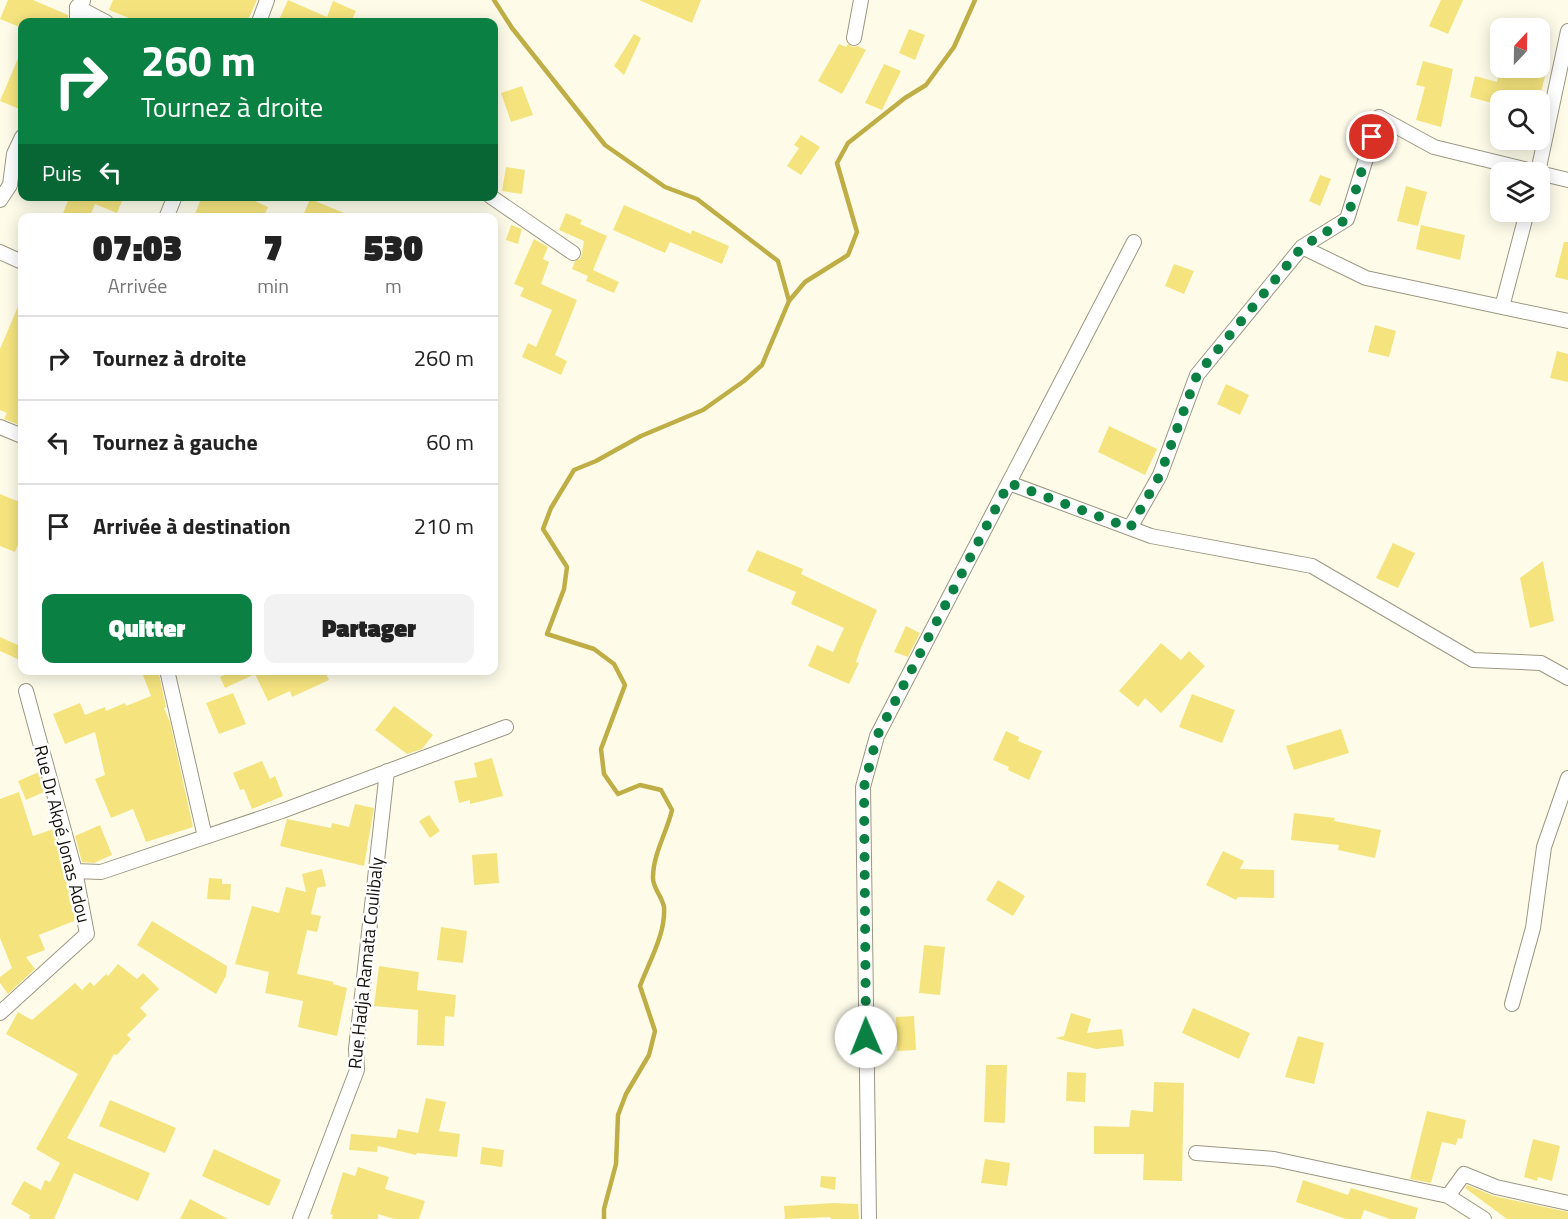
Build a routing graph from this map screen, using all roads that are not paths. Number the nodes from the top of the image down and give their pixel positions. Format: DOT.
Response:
graph roads {
  1 [pos="267,0"];
  2 [pos="861,0"];
  3 [pos="81,3"];
  4 [pos="78,18"];
  5 [pos="101,18"];
  6 [pos="260,18"];
  7 [pos="1568,31"];
  8 [pos="854,38"];
  9 [pos="18,146"];
  10 [pos="0,149"];
  11 [pos="14,154"];
  12 [pos="1494,162"];
  13 [pos="1540,162"];
  14 [pos="1550,176"];
  15 [pos="1568,180"];
  16 [pos="0,200"];
  17 [pos="496,201"];
  18 [pos="1524,222"];
  19 [pos="1134,242"];
  20 [pos="1302,247"];
  21 [pos="0,252"];
  22 [pos="573,253"];
  23 [pos="18,260"];
  24 [pos="1502,307"];
  25 [pos="1568,321"];
  26 [pos="0,428"];
  27 [pos="18,435"];
  28 [pos="1009,483"];
  29 [pos="1130,528"];
  30 [pos="168,675"];
  31 [pos="1568,678"];
  32 [pos="26,691"];
  33 [pos="506,727"];
  34 [pos="387,771"];
  35 [pos="1568,778"];
  36 [pos="205,837"];
  37 [pos="75,871"];
  38 [pos="1512,1004"];
  39 [pos="0,1013"];
  40 [pos="1196,1153"];
  41 [pos="1448,1196"];
  42 [pos="1568,1203"];
  43 [pos="300,1219"];
  44 [pos="869,1219"];
  45 [pos="1484,1219"];
  1 -- 6 [label="street"];
  2 -- 8 [label="street"];
  3 -- 4 [label="street"];
  3 -- 5 [label="street"];
  7 -- 13 [label="street"];
  9 -- 11 [label="street"];
  10 -- 11 [label="street"];
  11 -- 16 [label="street"];
  12 -- 20 [label="street"];
  14 -- 15 [label="street"];
  17 -- 22 [label="street"];
  18 -- 24 [label="street"];
  19 -- 28 [label="street"];
  20 -- 24 [label="street"];
  20 -- 29 [label="street"];
  21 -- 23 [label="street"];
  24 -- 25 [label="street"];
  26 -- 27 [label="street"];
  28 -- 29 [label="street"];
  28 -- 44 [label="street"];
  29 -- 31 [label="street"];
  30 -- 36 [label="street"];
  32 -- 37 [label="street, Rue Dr Akpé Jonas Adou"];
  33 -- 34 [label="street"];
  34 -- 36 [label="street"];
  34 -- 43 [label="street, Rue Hadja Ramata Coulibaly"];
  35 -- 38 [label="street"];
  36 -- 37 [label="street"];
  37 -- 39 [label="street, Rue Dr Akpé Jonas Adou"];
  40 -- 41 [label="street"];
  41 -- 42 [label="street"];
  41 -- 45 [label="street"];
}
